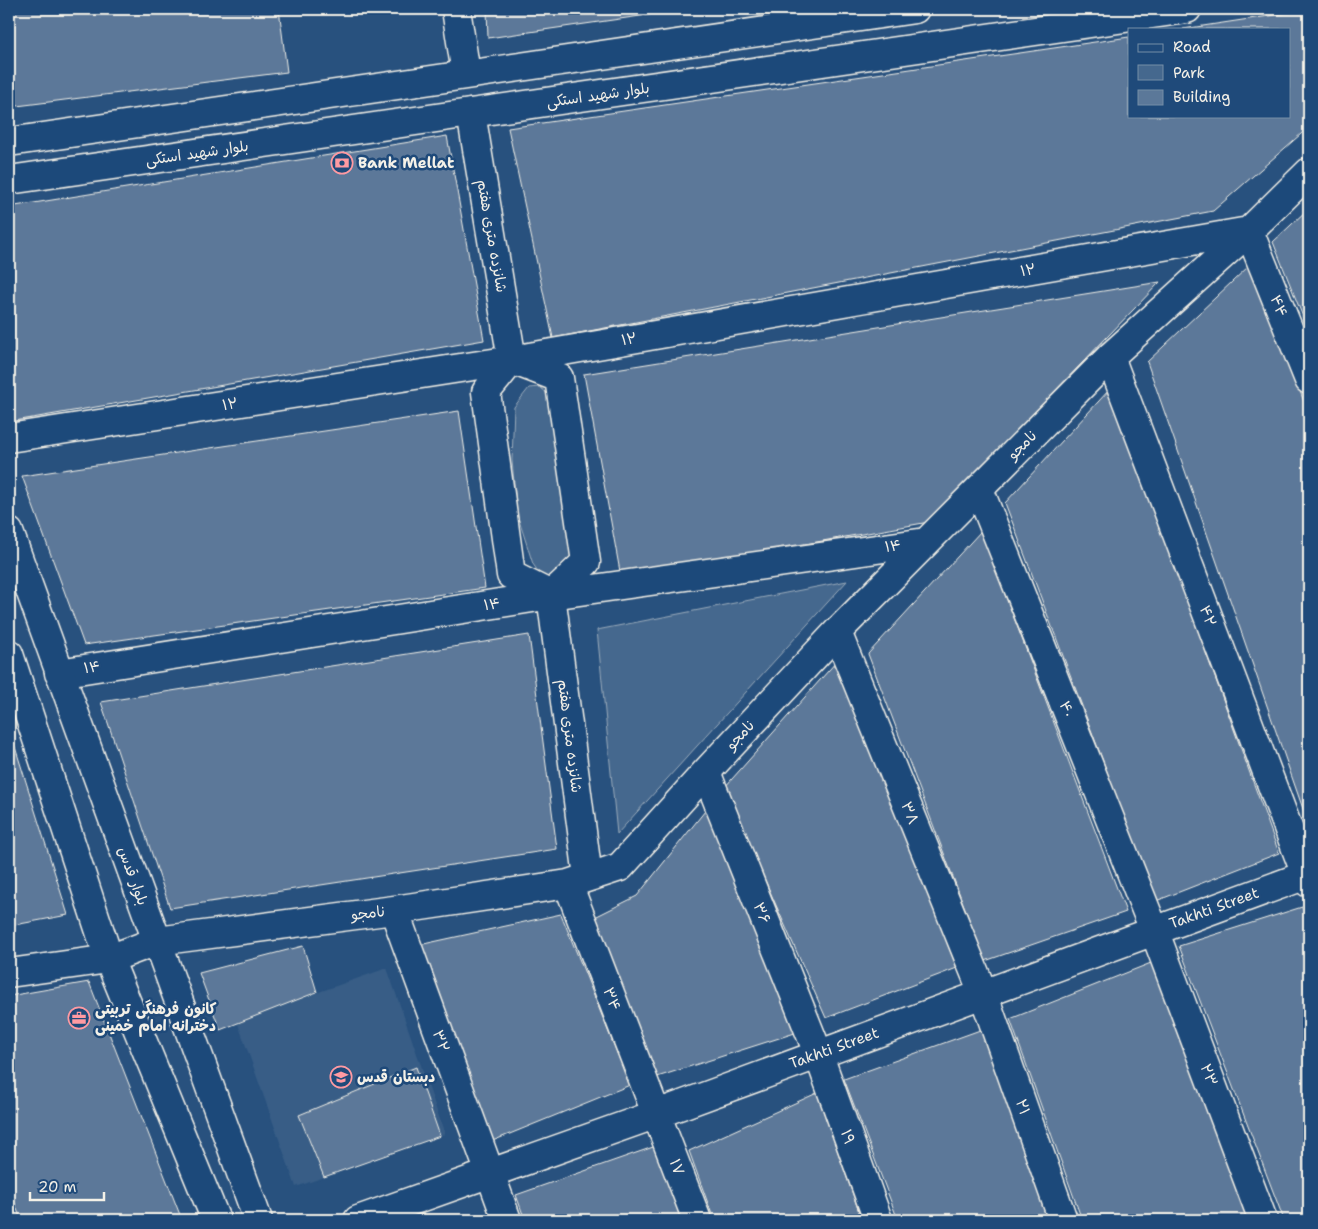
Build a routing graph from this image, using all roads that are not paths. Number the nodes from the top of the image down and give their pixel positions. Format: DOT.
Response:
graph roads {
  1 [pos="456,9"];
  2 [pos="915,9"];
  3 [pos="1187,9"];
  4 [pos="709,39"];
  5 [pos="466,74"];
  6 [pos="714,78"];
  7 [pos="471,113"];
  8 [pos="9,142"];
  9 [pos="1309,172"];
  10 [pos="9,180"];
  11 [pos="1249,231"];
  12 [pos="1110,357"];
  13 [pos="512,360"];
  14 [pos="1309,380"];
  15 [pos="9,438"];
  16 [pos="979,488"];
  17 [pos="9,532"];
  18 [pos="926,542"];
  19 [pos="551,594"];
  20 [pos="836,632"];
  21 [pos="9,654"];
  22 [pos="60,673"];
  23 [pos="15,693"];
  24 [pos="706,772"];
  25 [pos="1308,877"];
  26 [pos="578,880"];
  27 [pos="394,910"];
  28 [pos="1154,930"];
  29 [pos="157,940"];
  30 [pos="108,959"];
  31 [pos="9,973"];
  32 [pos="983,993"];
  33 [pos="818,1053"];
  34 [pos="657,1114"];
  35 [pos="489,1173"];
  36 [pos="216,1220"];
  37 [pos="258,1220"];
  38 [pos="358,1220"];
  39 [pos="507,1220"];
  40 [pos="697,1220"];
  41 [pos="878,1220"];
  42 [pos="1063,1220"];
  43 [pos="1263,1220"];
  1 -- 5 [label="street"];
  2 -- 4 [label="street"];
  3 -- 6 [label="street, بلوار شهید استکی"];
  4 -- 5 [label="street"];
  4 -- 6 [label="street"];
  5 -- 8 [label="street"];
  6 -- 7 [label="street, بلوار شهید استکی"];
  7 -- 10 [label="street, بلوار شهید استکی"];
  7 -- 13 [label="street, شانزده متری هفتم"];
  9 -- 11 [label="street, نامجو"];
  11 -- 12 [label="street, نامجو"];
  11 -- 13 [label="street, ۱۲"];
  11 -- 14 [label="street, ۴۴"];
  12 -- 16 [label="street, نامجو"];
  12 -- 25 [label="street, ۴۲"];
  13 -- 15 [label="street, ۱۲"];
  13 -- 19 [label="street"];
  13 -- 19 [label="street"];
  16 -- 18 [label="street, نامجو"];
  16 -- 28 [label="street, ۴۰"];
  17 -- 22 [label="street, بلوار قدس"];
  18 -- 19 [label="street, ۱۴"];
  18 -- 20 [label="street, نامجو"];
  19 -- 22 [label="street, ۱۴"];
  19 -- 26 [label="street, شانزده متری هفتم"];
  20 -- 24 [label="street, نامجو"];
  20 -- 32 [label="street, ۳۸"];
  21 -- 23 [label="street"];
  22 -- 29 [label="street, بلوار قدس"];
  23 -- 30 [label="street"];
  24 -- 26 [label="street, نامجو"];
  24 -- 33 [label="street, ۳۶"];
  25 -- 28 [label="street, Takhti Street"];
  26 -- 27 [label="street, نامجو"];
  26 -- 34 [label="street, ۳۴"];
  27 -- 29 [label="street, نامجو"];
  27 -- 35 [label="street, ۳۲"];
  28 -- 32 [label="street, Takhti Street"];
  28 -- 43 [label="street, ۲۳"];
  29 -- 30 [label="street, نامجو"];
  29 -- 37 [label="street, بلوار قدس"];
  30 -- 31 [label="street, نامجو"];
  30 -- 36 [label="street"];
  32 -- 33 [label="street, Takhti Street"];
  32 -- 42 [label="street, ۲۱"];
  33 -- 34 [label="street, Takhti Street"];
  33 -- 41 [label="street, ۱۹"];
  34 -- 35 [label="street, Takhti Street"];
  34 -- 40 [label="street, ۱۷"];
  35 -- 38 [label="street, Takhti Street"];
  35 -- 39 [label="street, ۳۲"];
}
